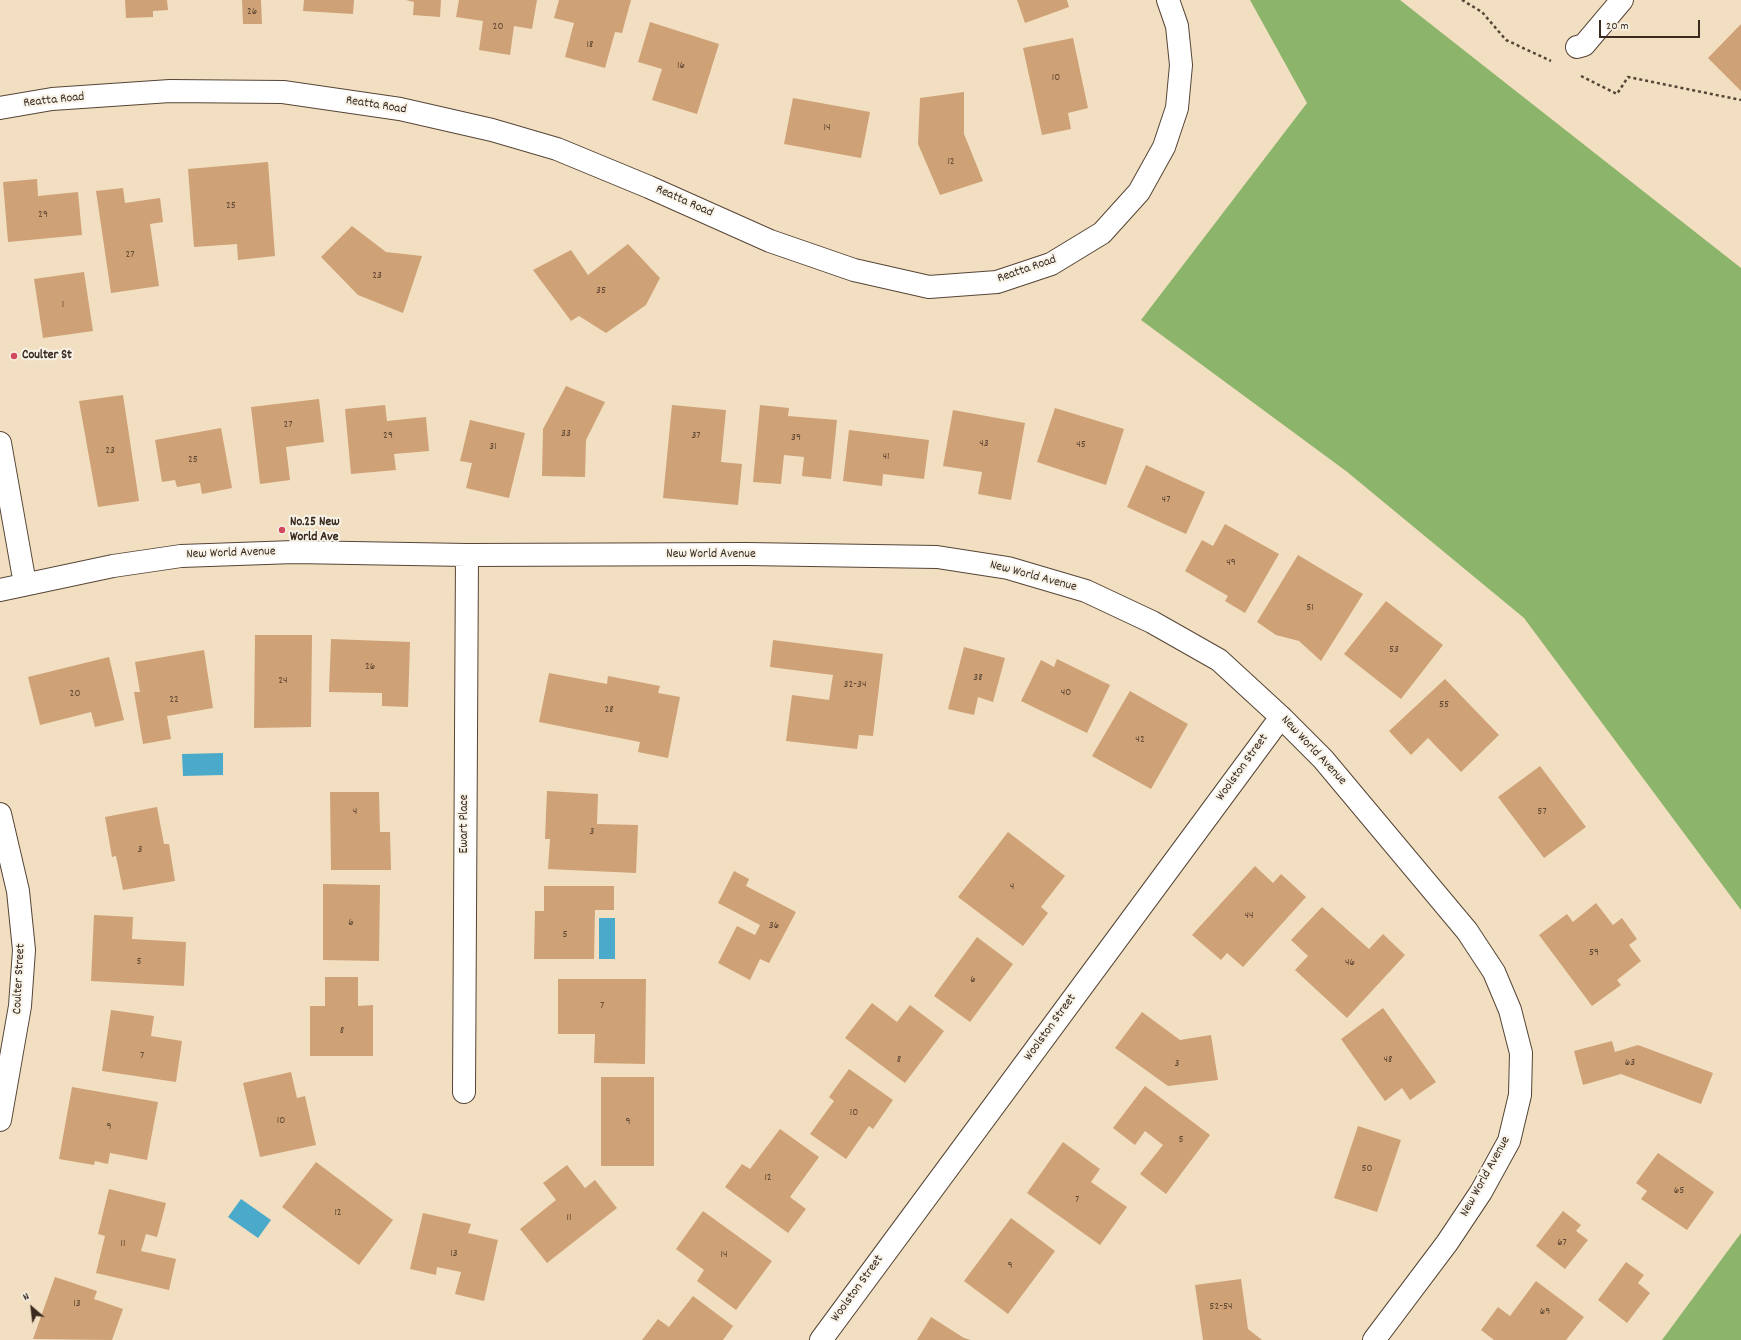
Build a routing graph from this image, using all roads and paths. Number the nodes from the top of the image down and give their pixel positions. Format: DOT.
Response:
graph roads {
  1 [pos="1168,0"];
  2 [pos="1622,0"];
  3 [pos="1576,47"];
  4 [pos="0,108"];
  5 [pos="0,444"];
  6 [pos="467,555"];
  7 [pos="24,584"];
  8 [pos="0,590"];
  9 [pos="1281,717"];
  10 [pos="0,814"];
  11 [pos="464,1092"];
  12 [pos="0,1120"];
  13 [pos="821,1340"];
  14 [pos="1374,1340"];
  1 -- 4 [label="street, Reatta Road"];
  2 -- 3 [label="street"];
  5 -- 7 [label="street"];
  6 -- 7 [label="street, New World Avenue"];
  6 -- 9 [label="street, New World Avenue"];
  6 -- 11 [label="street, Ewart Place"];
  7 -- 8 [label="street, New World Avenue"];
  9 -- 13 [label="street, Woolston Street"];
  9 -- 14 [label="street, New World Avenue"];
  10 -- 12 [label="street, Coulter Street"];
}
